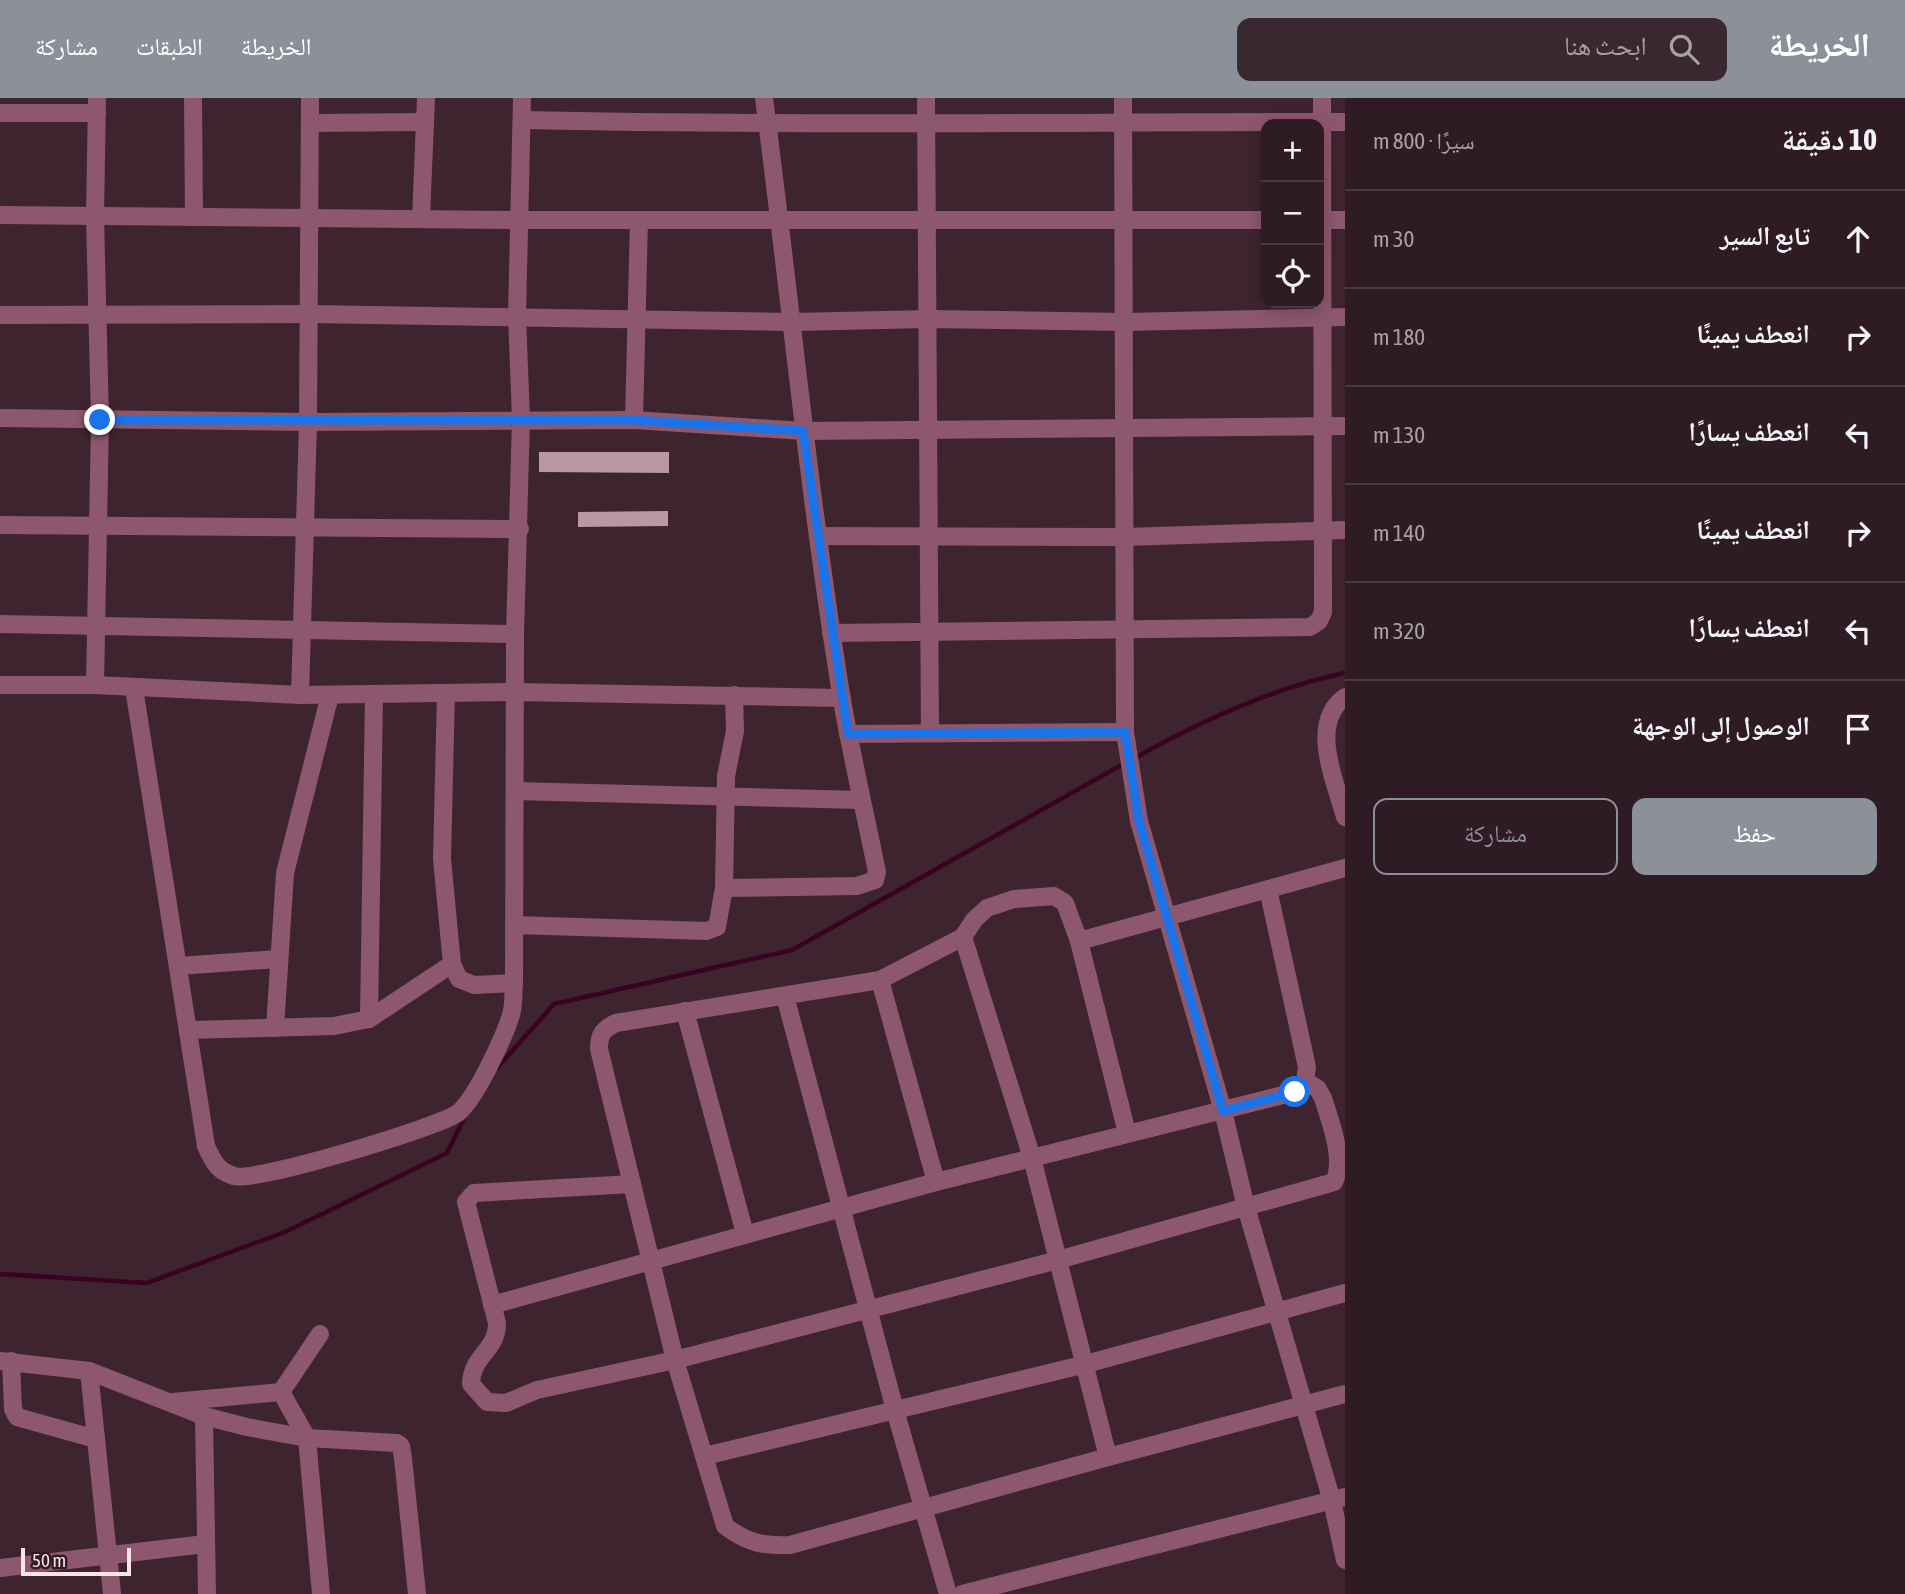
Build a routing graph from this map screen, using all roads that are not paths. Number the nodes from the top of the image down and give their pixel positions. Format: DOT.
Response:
graph roads {
  1 [pos="193,98"];
  2 [pos="310,98"];
  3 [pos="426,98"];
  4 [pos="522,98"];
  5 [pos="764,98"];
  6 [pos="926,98"];
  7 [pos="1123,98"];
  8 [pos="1322,98"];
  9 [pos="97,105"];
  10 [pos="0,113"];
  11 [pos="1322,119"];
  12 [pos="522,120"];
  13 [pos="1122,120"];
  14 [pos="1261,121"];
  15 [pos="424,122"];
  16 [pos="927,122"];
  17 [pos="1324,122"];
  18 [pos="1345,122"];
  19 [pos="310,123"];
  20 [pos="768,126"];
  21 [pos="0,215"];
  22 [pos="95,216"];
  23 [pos="194,216"];
  24 [pos="310,216"];
  25 [pos="421,218"];
  26 [pos="781,218"];
  27 [pos="928,219"];
  28 [pos="521,220"];
  29 [pos="639,220"];
  30 [pos="1124,220"];
  31 [pos="1261,220"];
  32 [pos="1324,220"];
  33 [pos="1345,220"];
  34 [pos="1322,245"];
  35 [pos="309,314"];
  36 [pos="0,315"];
  37 [pos="97,315"];
  38 [pos="517,316"];
  39 [pos="636,317"];
  40 [pos="1324,317"];
  41 [pos="1345,317"];
  42 [pos="928,319"];
  43 [pos="793,322"];
  44 [pos="1125,322"];
  45 [pos="0,418"];
  46 [pos="521,419"];
  47 [pos="100,420"];
  48 [pos="634,420"];
  49 [pos="308,422"];
  50 [pos="1345,426"];
  51 [pos="1323,427"];
  52 [pos="929,429"];
  53 [pos="1125,430"];
  54 [pos="803,431"];
  55 [pos="0,525"];
  56 [pos="97,525"];
  57 [pos="304,528"];
  58 [pos="520,529"];
  59 [pos="1324,530"];
  60 [pos="1345,530"];
  61 [pos="929,535"];
  62 [pos="818,536"];
  63 [pos="1125,537"];
  64 [pos="0,624"];
  65 [pos="95,624"];
  66 [pos="303,630"];
  67 [pos="1125,631"];
  68 [pos="929,632"];
  69 [pos="831,633"];
  70 [pos="515,634"];
  71 [pos="0,685"];
  72 [pos="95,685"];
  73 [pos="134,688"];
  74 [pos="515,692"];
  75 [pos="446,693"];
  76 [pos="374,694"];
  77 [pos="300,695"];
  78 [pos="330,695"];
  79 [pos="734,695"];
  80 [pos="1345,697"];
  81 [pos="842,698"];
  82 [pos="1125,732"];
  83 [pos="930,733"];
  84 [pos="848,734"];
  85 [pos="515,791"];
  86 [pos="726,797"];
  87 [pos="860,800"];
  88 [pos="1345,817"];
  89 [pos="1345,868"];
  90 [pos="724,888"];
  91 [pos="1268,889"];
  92 [pos="1169,916"];
  93 [pos="514,925"];
  94 [pos="963,937"];
  95 [pos="1079,942"];
  96 [pos="278,959"];
  97 [pos="452,964"];
  98 [pos="178,966"];
  99 [pos="880,980"];
  100 [pos="514,984"];
  101 [pos="785,996"];
  102 [pos="685,1011"];
  103 [pos="369,1019"];
  104 [pos="275,1028"];
  105 [pos="188,1030"];
  106 [pos="1305,1082"];
  107 [pos="1223,1111"];
  108 [pos="1127,1133"];
  109 [pos="1032,1158"];
  110 [pos="936,1182"];
  111 [pos="632,1184"];
  112 [pos="1246,1207"];
  113 [pos="844,1208"];
  114 [pos="745,1234"];
  115 [pos="1058,1260"];
  116 [pos="650,1261"];
  117 [pos="1345,1293"];
  118 [pos="492,1305"];
  119 [pos="869,1308"];
  120 [pos="1275,1310"];
  121 [pos="320,1334"];
  122 [pos="675,1360"];
  123 [pos="6,1361"];
  124 [pos="1086,1364"];
  125 [pos="89,1371"];
  126 [pos="281,1392"];
  127 [pos="1345,1394"];
  128 [pos="168,1402"];
  129 [pos="1302,1406"];
  130 [pos="895,1410"];
  131 [pos="204,1416"];
  132 [pos="96,1438"];
  133 [pos="307,1438"];
  134 [pos="705,1456"];
  135 [pos="1108,1457"];
  136 [pos="1338,1499"];
  137 [pos="924,1509"];
  138 [pos="205,1544"];
  139 [pos="107,1553"];
  140 [pos="1345,1560"];
  141 [pos="0,1568"];
  142 [pos="112,1594"];
  143 [pos="207,1594"];
  144 [pos="321,1594"];
  145 [pos="416,1594"];
  146 [pos="948,1594"];
  147 [pos="962,1594"];
  1 -- 23 [label="street"];
  2 -- 19 [label="street"];
  3 -- 15 [label="street"];
  4 -- 12 [label="street"];
  5 -- 20 [label="street"];
  6 -- 16 [label="street"];
  7 -- 13 [label="street"];
  8 -- 11 [label="street"];
  9 -- 10 [label="street"];
  9 -- 22 [label="street"];
  12 -- 20 [label="street"];
  12 -- 28 [label="street"];
  13 -- 14 [label="street"];
  13 -- 16 [label="street"];
  13 -- 30 [label="street"];
  15 -- 19 [label="street"];
  15 -- 25 [label="street"];
  16 -- 20 [label="street"];
  16 -- 27 [label="street"];
  17 -- 18 [label="street"];
  19 -- 24 [label="street"];
  20 -- 26 [label="street"];
  21 -- 22 [label="street"];
  22 -- 23 [label="street"];
  22 -- 37 [label="street"];
  23 -- 24 [label="street"];
  24 -- 25 [label="street"];
  24 -- 35 [label="street"];
  25 -- 28 [label="street"];
  26 -- 27 [label="street"];
  26 -- 29 [label="street"];
  26 -- 43 [label="street"];
  27 -- 30 [label="street"];
  27 -- 42 [label="street"];
  28 -- 29 [label="street"];
  28 -- 38 [label="street"];
  29 -- 39 [label="street"];
  30 -- 31 [label="street"];
  30 -- 44 [label="street"];
  32 -- 33 [label="street"];
  34 -- 40 [label="street"];
  35 -- 37 [label="street"];
  35 -- 38 [label="street"];
  35 -- 49 [label="street"];
  36 -- 37 [label="street"];
  37 -- 47 [label="street"];
  38 -- 39 [label="street"];
  38 -- 46 [label="street"];
  39 -- 43 [label="street"];
  39 -- 48 [label="street"];
  40 -- 41 [label="street"];
  40 -- 44 [label="street"];
  40 -- 51 [label="street"];
  42 -- 43 [label="street"];
  42 -- 44 [label="street"];
  42 -- 52 [label="street"];
  43 -- 54 [label="street"];
  44 -- 53 [label="street"];
  45 -- 47 [label="street"];
  46 -- 48 [label="street"];
  46 -- 49 [label="street"];
  46 -- 58 [label="street"];
  47 -- 49 [label="street"];
  47 -- 56 [label="street"];
  48 -- 54 [label="street"];
  49 -- 57 [label="street"];
  50 -- 51 [label="street"];
  51 -- 53 [label="street"];
  51 -- 59 [label="street"];
  52 -- 53 [label="street"];
  52 -- 54 [label="street"];
  52 -- 61 [label="street"];
  53 -- 63 [label="street"];
  54 -- 62 [label="street"];
  55 -- 56 [label="street"];
  56 -- 57 [label="street"];
  56 -- 65 [label="street"];
  57 -- 58 [label="street"];
  57 -- 66 [label="street"];
  58 -- 70 [label="street"];
  59 -- 60 [label="street"];
  59 -- 63 [label="street"];
  59 -- 67 [label="street"];
  61 -- 62 [label="street"];
  61 -- 63 [label="street"];
  61 -- 68 [label="street"];
  62 -- 69 [label="street"];
  63 -- 67 [label="street"];
  64 -- 65 [label="street"];
  65 -- 66 [label="street"];
  65 -- 72 [label="street"];
  66 -- 70 [label="street"];
  66 -- 77 [label="street"];
  67 -- 68 [label="street"];
  67 -- 82 [label="street"];
  68 -- 69 [label="street"];
  68 -- 83 [label="street"];
  69 -- 81 [label="street"];
  70 -- 74 [label="street"];
  71 -- 72 [label="street"];
  72 -- 73 [label="street"];
  73 -- 77 [label="street"];
  73 -- 98 [label="street"];
  74 -- 75 [label="street"];
  74 -- 79 [label="street"];
  74 -- 85 [label="street"];
  75 -- 76 [label="street"];
  75 -- 97 [label="street"];
  76 -- 78 [label="street"];
  76 -- 103 [label="street"];
  77 -- 78 [label="street"];
  78 -- 96 [label="street"];
  79 -- 81 [label="street"];
  79 -- 86 [label="street"];
  80 -- 88 [label="street"];
  81 -- 84 [label="street"];
  82 -- 83 [label="street"];
  82 -- 92 [label="street"];
  83 -- 84 [label="street"];
  84 -- 87 [label="street"];
  85 -- 86 [label="street"];
  85 -- 93 [label="street"];
  86 -- 87 [label="street"];
  86 -- 90 [label="street"];
  87 -- 90 [label="street"];
  89 -- 91 [label="street"];
  90 -- 93 [label="street"];
  91 -- 92 [label="street"];
  91 -- 106 [label="street"];
  92 -- 95 [label="street"];
  92 -- 107 [label="street"];
  93 -- 100 [label="street"];
  94 -- 95 [label="street"];
  94 -- 99 [label="street"];
  94 -- 109 [label="street"];
  95 -- 108 [label="street"];
  96 -- 98 [label="street"];
  96 -- 104 [label="street"];
  97 -- 100 [label="street"];
  97 -- 103 [label="street"];
  98 -- 105 [label="street"];
  99 -- 101 [label="street"];
  99 -- 110 [label="street"];
  100 -- 105 [label="street"];
  101 -- 102 [label="street"];
  101 -- 113 [label="street"];
  102 -- 111 [label="street"];
  102 -- 114 [label="street"];
  103 -- 104 [label="street"];
  104 -- 105 [label="street"];
  106 -- 107 [label="street"];
  106 -- 112 [label="street"];
  107 -- 108 [label="street"];
  107 -- 112 [label="street"];
  108 -- 109 [label="street"];
  109 -- 110 [label="street"];
  109 -- 115 [label="street"];
  110 -- 113 [label="street"];
  111 -- 116 [label="street"];
  111 -- 118 [label="street"];
  112 -- 115 [label="street"];
  112 -- 120 [label="street"];
  113 -- 114 [label="street"];
  113 -- 119 [label="street"];
  114 -- 116 [label="street"];
  115 -- 119 [label="street"];
  115 -- 124 [label="street"];
  116 -- 118 [label="street"];
  116 -- 122 [label="street"];
  117 -- 120 [label="street"];
  118 -- 122 [label="street"];
  119 -- 122 [label="street"];
  119 -- 130 [label="street"];
  120 -- 124 [label="street"];
  120 -- 129 [label="street"];
  121 -- 126 [label="street"];
  122 -- 134 [label="street"];
  123 -- 125 [label="street"];
  123 -- 132 [label="street"];
  124 -- 130 [label="street"];
  124 -- 135 [label="street"];
  125 -- 128 [label="street"];
  125 -- 132 [label="street"];
  126 -- 128 [label="street"];
  126 -- 133 [label="street"];
  127 -- 129 [label="street"];
  128 -- 131 [label="street"];
  129 -- 135 [label="street"];
  129 -- 136 [label="street"];
  130 -- 134 [label="street"];
  130 -- 137 [label="street"];
  131 -- 133 [label="street"];
  131 -- 138 [label="street"];
  132 -- 139 [label="street"];
  133 -- 144 [label="street"];
  133 -- 145 [label="street"];
  134 -- 137 [label="street"];
  135 -- 137 [label="street"];
  136 -- 140 [label="street"];
  136 -- 147 [label="street"];
  137 -- 146 [label="street"];
  138 -- 139 [label="street"];
  138 -- 143 [label="street"];
  139 -- 141 [label="street"];
  139 -- 142 [label="street"];
}
